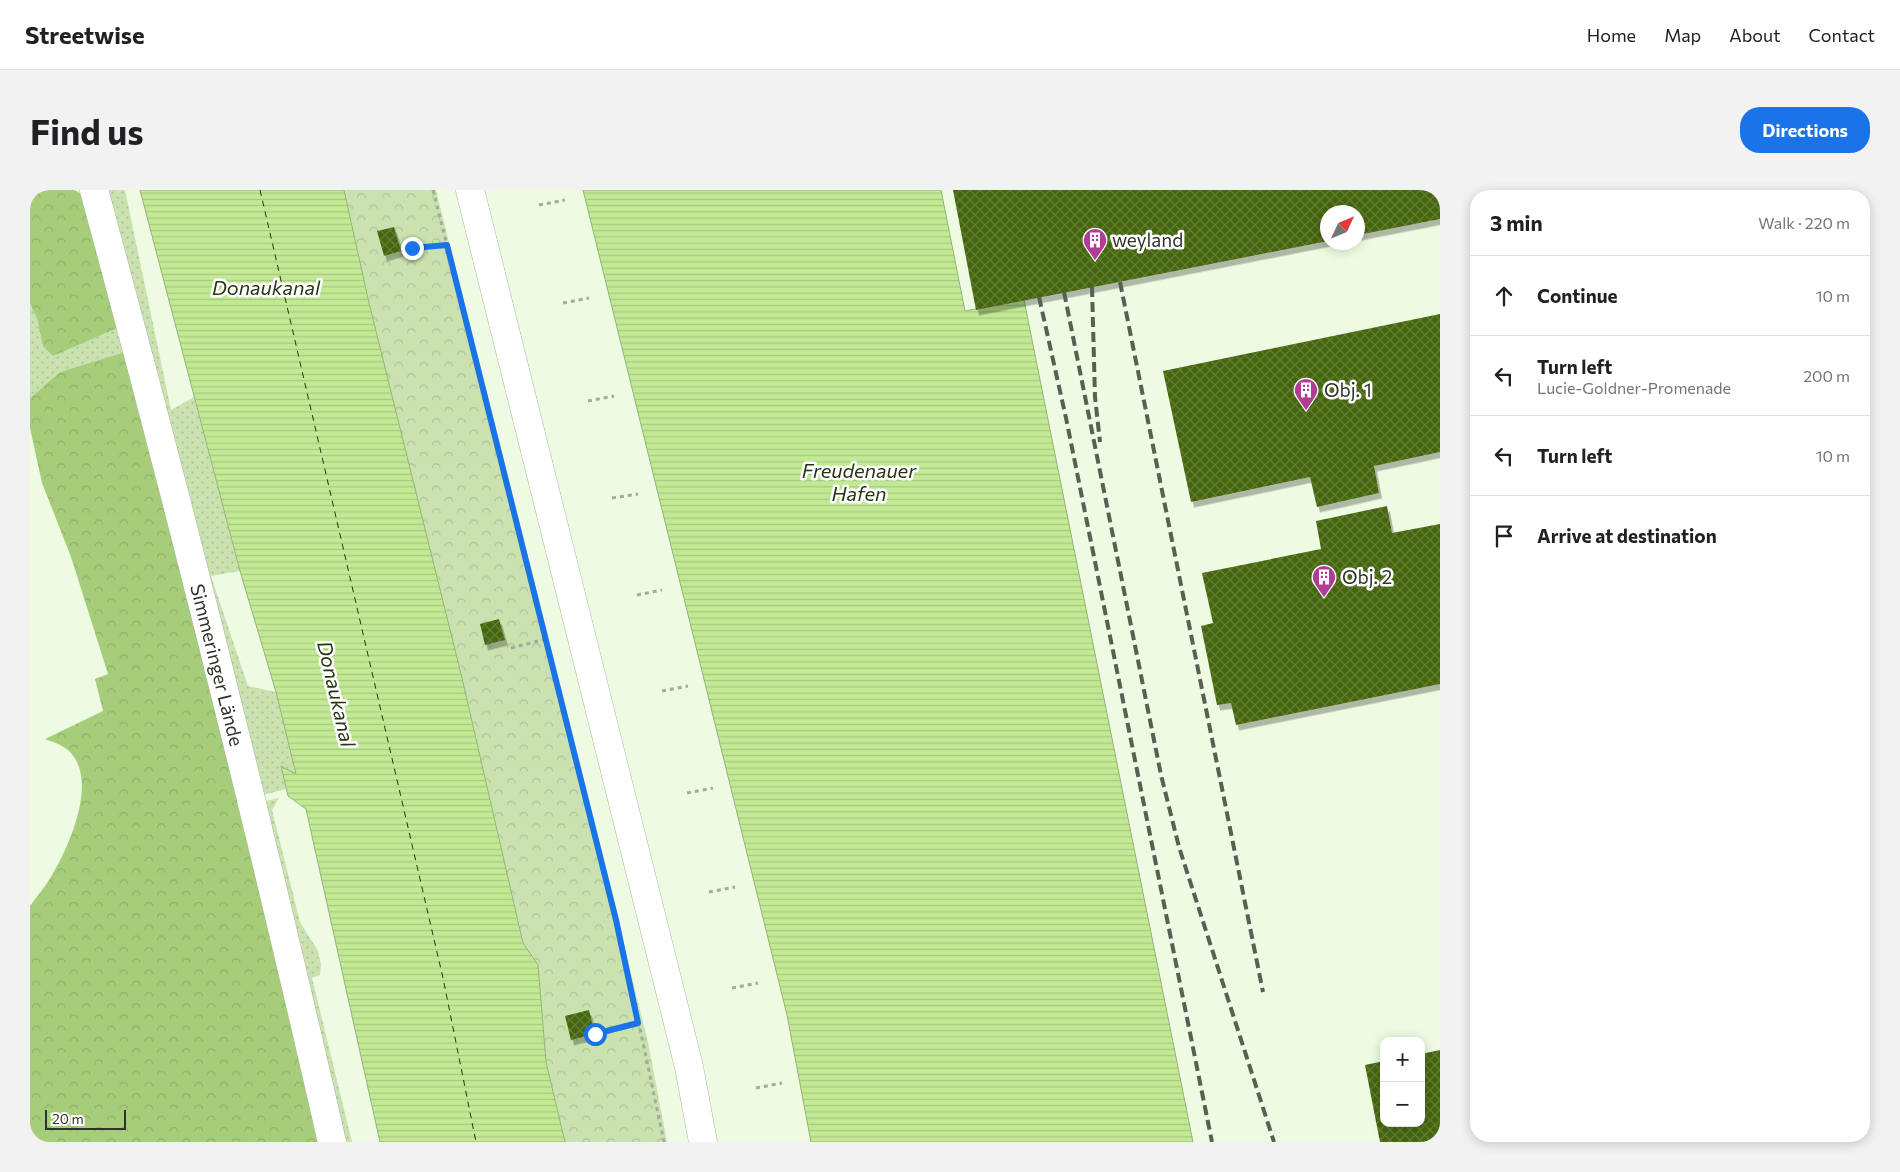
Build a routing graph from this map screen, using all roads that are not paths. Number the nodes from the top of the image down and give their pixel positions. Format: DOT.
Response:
graph roads {
  1 [pos="94,190"];
  2 [pos="470,190"];
  3 [pos="332,1142"];
  4 [pos="703,1142"];
  1 -- 3 [label="lane, Simmeringer Lände"];
  2 -- 4 [label="lane"];
}
